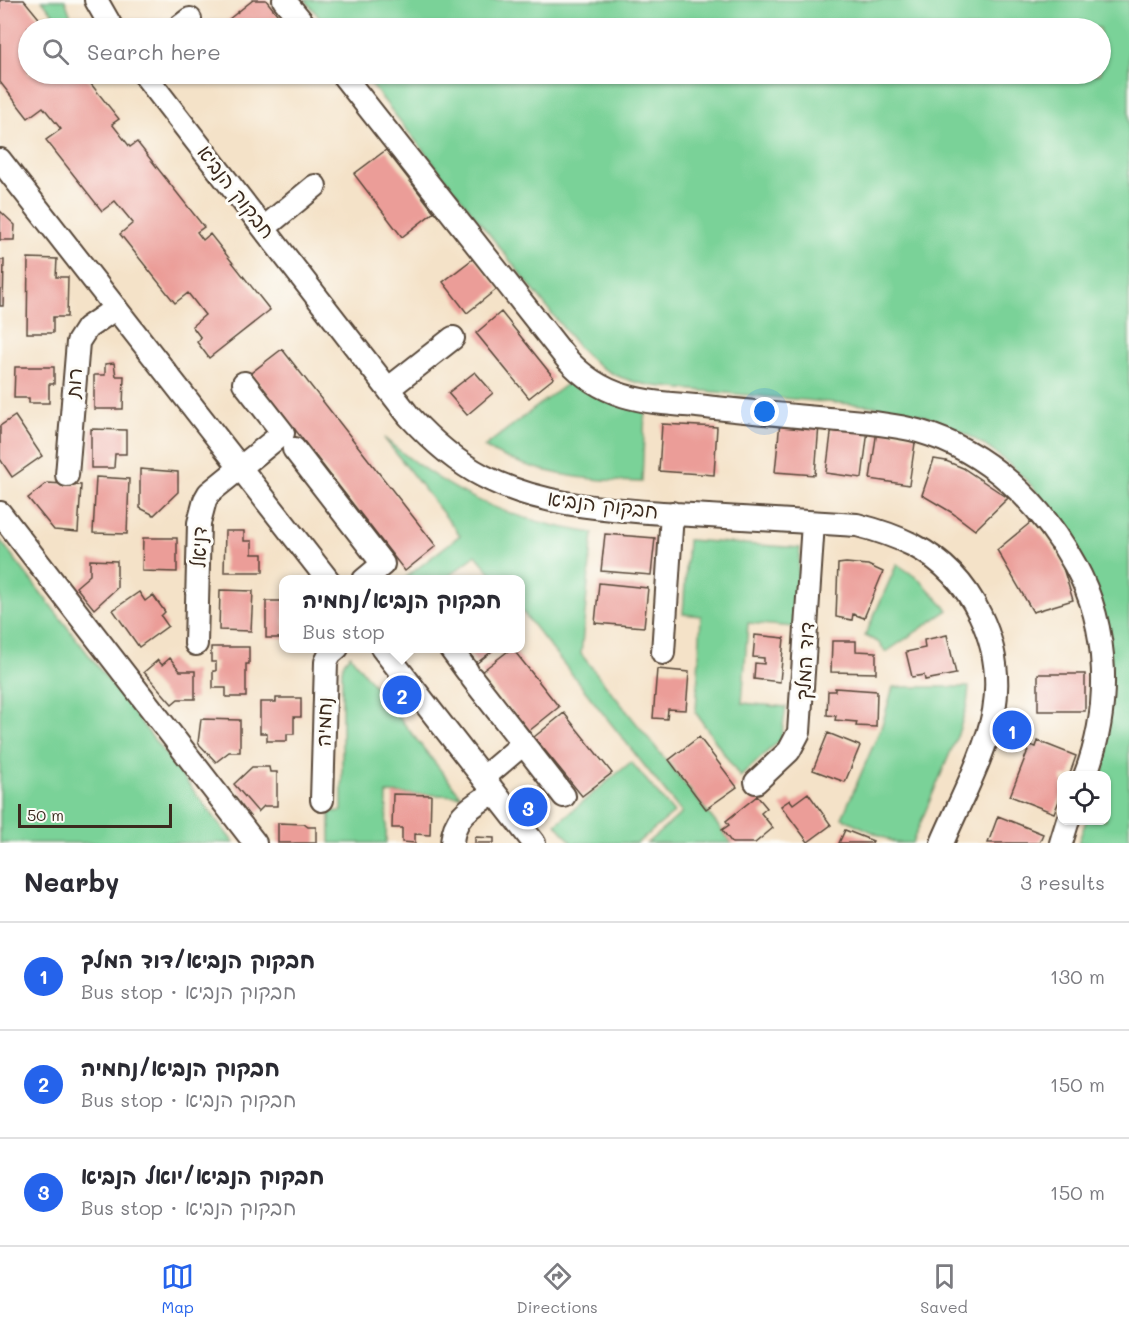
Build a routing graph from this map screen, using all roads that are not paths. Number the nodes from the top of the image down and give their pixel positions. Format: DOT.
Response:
graph roads {
  1 [pos="96,0"];
  2 [pos="284,0"];
  3 [pos="106,18"];
  4 [pos="299,18"];
  5 [pos="152,84"];
  6 [pos="350,84"];
  7 [pos="0,159"];
  8 [pos="315,186"];
  9 [pos="264,228"];
  10 [pos="116,308"];
  11 [pos="453,338"];
  12 [pos="244,383"];
  13 [pos="388,389"];
  14 [pos="294,449"];
  15 [pos="240,467"];
  16 [pos="67,475"];
  17 [pos="0,513"];
  18 [pos="672,513"];
  19 [pos="813,523"];
  20 [pos="325,575"];
  21 [pos="369,575"];
  22 [pos="196,644"];
  23 [pos="331,653"];
  24 [pos="389,653"];
  25 [pos="454,653"];
  26 [pos="663,653"];
  27 [pos="523,744"];
  28 [pos="1086,771"];
  29 [pos="756,783"];
  30 [pos="488,785"];
  31 [pos="564,796"];
  32 [pos="322,800"];
  33 [pos="1066,825"];
  34 [pos="255,843"];
  35 [pos="452,843"];
  36 [pos="534,843"];
  37 [pos="942,843"];
  38 [pos="1061,843"];
  1 -- 3 [label="street"];
  2 -- 4 [label="street"];
  5 -- 9 [label="street, חבקוק הנביא"];
  6 -- 28 [label="street"];
  7 -- 10 [label="street"];
  8 -- 9 [label="street"];
  9 -- 13 [label="street, חבקוק הנביא"];
  10 -- 15 [label="street"];
  10 -- 16 [label="street, רות"];
  11 -- 13 [label="street"];
  12 -- 15 [label="street, דניאל"];
  13 -- 18 [label="street, חבקוק הנביא"];
  14 -- 21 [label="street"];
  15 -- 20 [label="street"];
  15 -- 22 [label="street, דניאל"];
  17 -- 34 [label="street"];
  18 -- 19 [label="street, חבקוק הנביא"];
  18 -- 26 [label="street"];
  19 -- 29 [label="street, דוד המלך"];
  19 -- 37 [label="street, חבקוק הנביא"];
  23 -- 32 [label="street, נחמיה"];
  24 -- 30 [label="street"];
  25 -- 27 [label="street"];
  27 -- 30 [label="street"];
  27 -- 31 [label="street"];
  30 -- 35 [label="street"];
  30 -- 36 [label="street"];
  33 -- 38 [label="street"];
}
